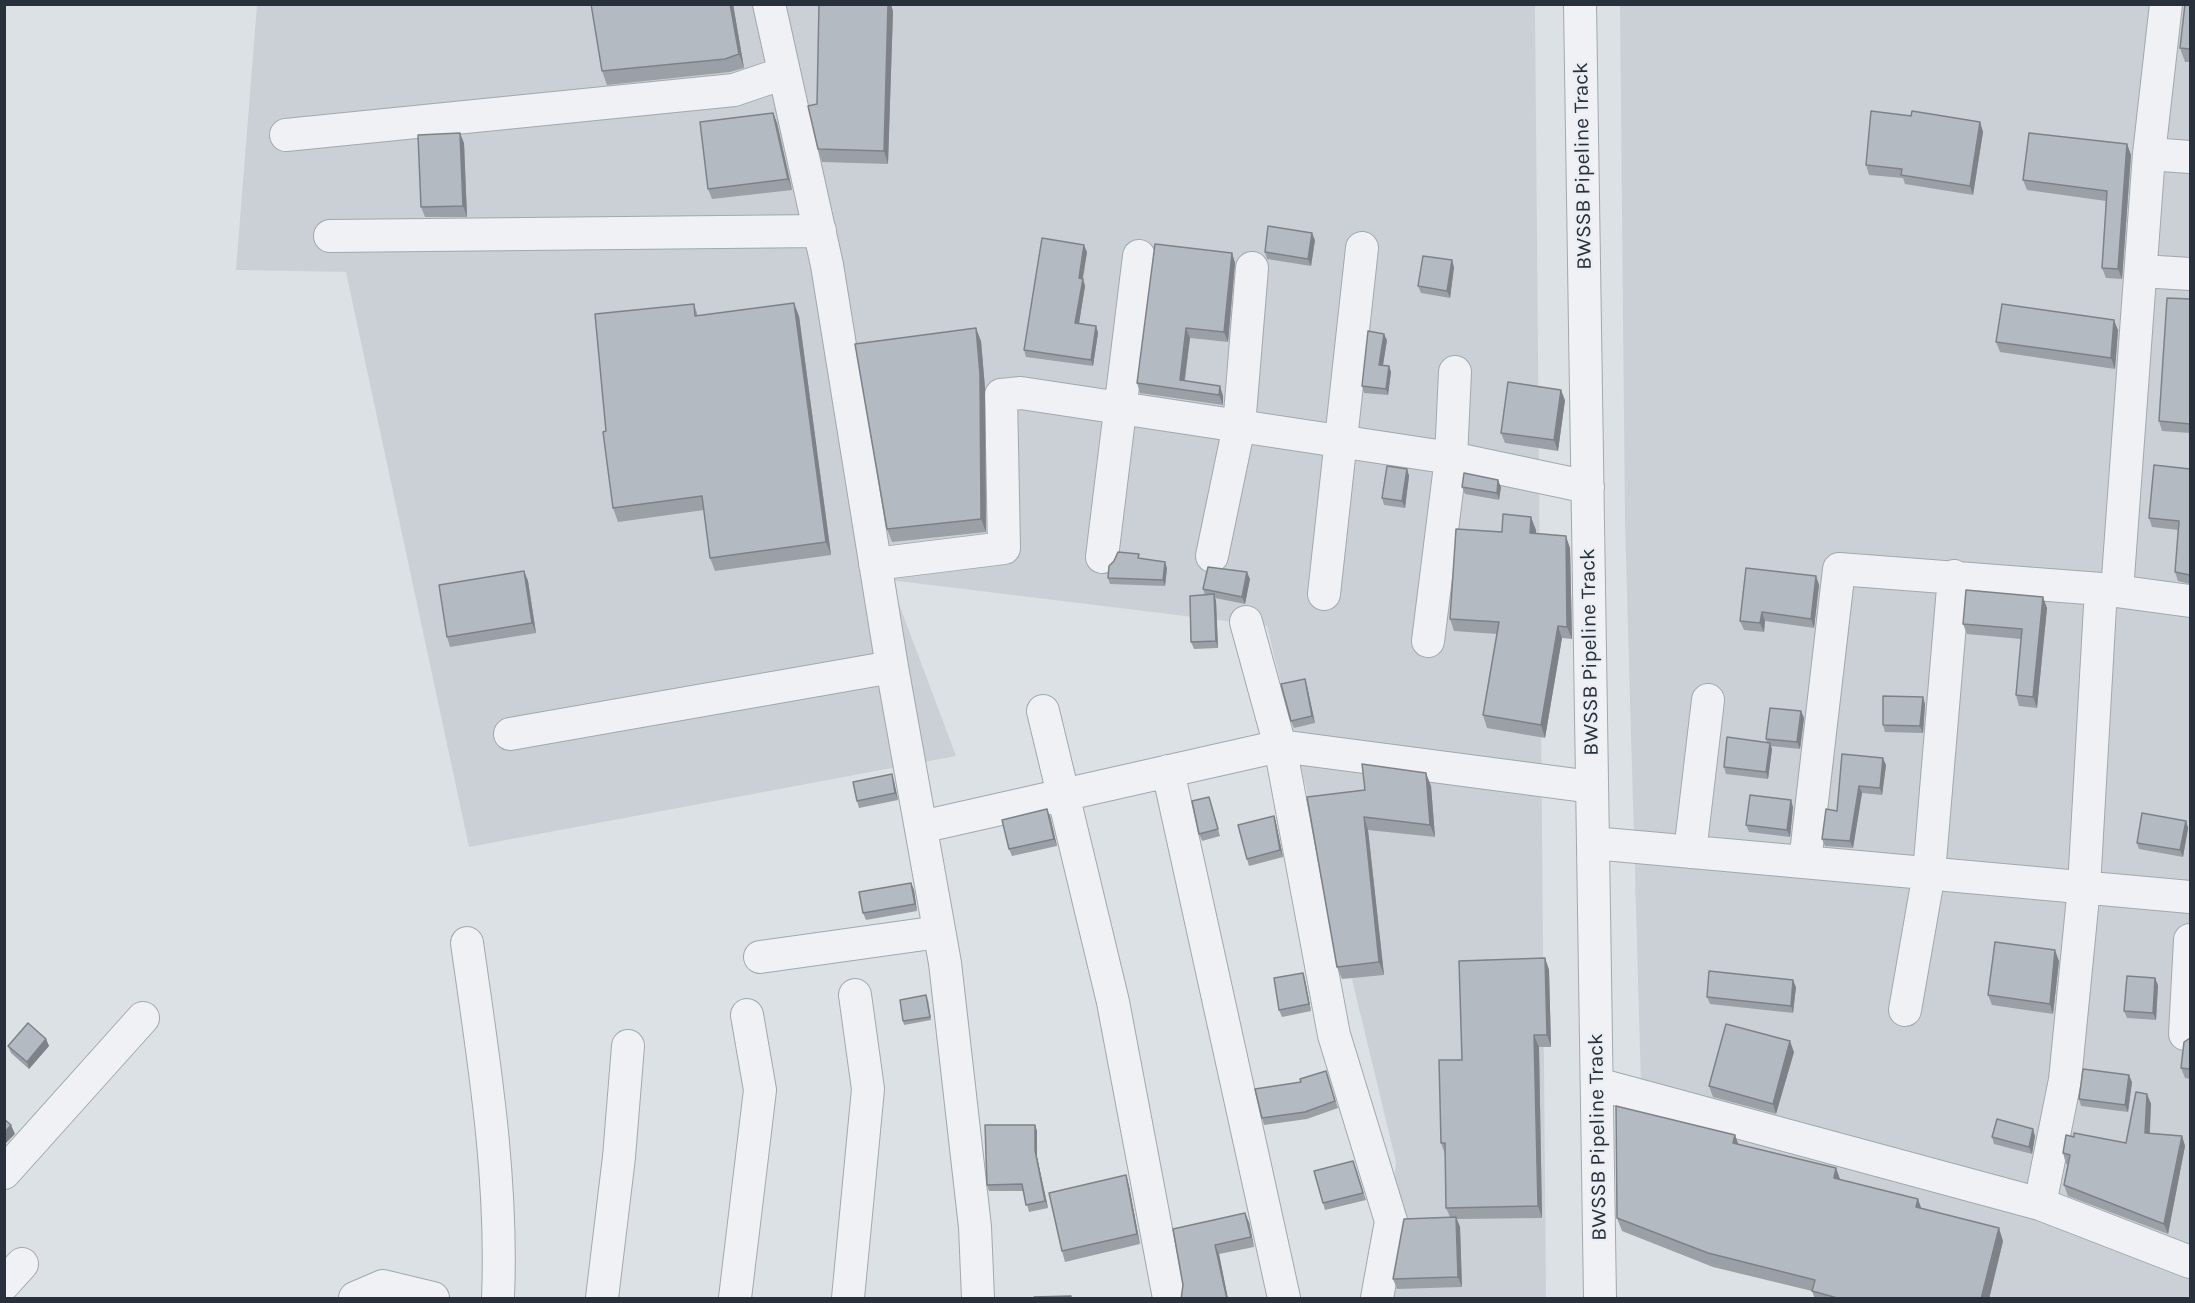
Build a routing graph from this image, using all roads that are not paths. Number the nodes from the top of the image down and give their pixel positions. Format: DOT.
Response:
graph roads {
  1 [pos="769,4"];
  2 [pos="1580,4"];
  3 [pos="2166,4"];
  4 [pos="784,73"];
  5 [pos="286,135"];
  6 [pos="2150,154"];
  7 [pos="2190,156"];
  8 [pos="820,231"];
  9 [pos="330,236"];
  10 [pos="1362,248"];
  11 [pos="1139,256"];
  12 [pos="1252,268"];
  13 [pos="2140,271"];
  14 [pos="2190,274"];
  15 [pos="1455,372"];
  16 [pos="1119,408"];
  17 [pos="1239,426"];
  18 [pos="1340,441"];
  19 [pos="1451,458"];
  20 [pos="1588,487"];
  21 [pos="1102,556"];
  22 [pos="1212,556"];
  23 [pos="875,564"];
  24 [pos="1954,576"];
  25 [pos="2109,590"];
  26 [pos="1324,594"];
  27 [pos="2190,601"];
  28 [pos="1246,622"];
  29 [pos="1428,641"];
  30 [pos="892,667"];
  31 [pos="1708,700"];
  32 [pos="1043,711"];
  33 [pos="510,734"];
  34 [pos="1280,746"];
  35 [pos="1168,771"];
  36 [pos="1592,787"];
  37 [pos="1063,796"];
  38 [pos="921,827"];
  39 [pos="1593,843"];
  40 [pos="1690,852"];
  41 [pos="1805,862"];
  42 [pos="1929,873"];
  43 [pos="2084,887"];
  44 [pos="2190,897"];
  45 [pos="939,932"];
  46 [pos="2190,940"];
  47 [pos="467,943"];
  48 [pos="760,957"];
  49 [pos="855,995"];
  50 [pos="1905,1010"];
  51 [pos="747,1015"];
  52 [pos="142,1018"];
  53 [pos="2185,1034"];
  54 [pos="627,1046"];
  55 [pos="1597,1084"];
  56 [pos="4,1173"];
  57 [pos="2040,1204"];
  58 [pos="2190,1262"];
  59 [pos="356,1299"];
  60 [pos="433,1299"];
  61 [pos="498,1299"];
  62 [pos="602,1299"];
  63 [pos="735,1299"];
  64 [pos="848,1299"];
  65 [pos="978,1299"];
  66 [pos="1169,1299"];
  67 [pos="1284,1299"];
  68 [pos="1377,1299"];
  69 [pos="1600,1299"];
  1 -- 4 [label="street"];
  2 -- 20 [label="street, BWSSB Pipeline Track"];
  3 -- 6 [label="street"];
  4 -- 5 [label="street"];
  4 -- 8 [label="street"];
  6 -- 7 [label="street"];
  6 -- 13 [label="street"];
  8 -- 9 [label="street"];
  8 -- 23 [label="street"];
  10 -- 18 [label="street"];
  11 -- 16 [label="street"];
  12 -- 17 [label="street"];
  13 -- 14 [label="street"];
  13 -- 25 [label="street"];
  15 -- 19 [label="street"];
  16 -- 17 [label="street"];
  16 -- 21 [label="street"];
  16 -- 23 [label="street"];
  17 -- 18 [label="street"];
  17 -- 22 [label="street"];
  18 -- 19 [label="street"];
  18 -- 26 [label="street"];
  19 -- 20 [label="street"];
  19 -- 29 [label="street"];
  20 -- 36 [label="street, BWSSB Pipeline Track"];
  23 -- 30 [label="street"];
  24 -- 25 [label="street"];
  24 -- 41 [label="street"];
  24 -- 42 [label="street"];
  25 -- 27 [label="street"];
  25 -- 43 [label="street"];
  28 -- 34 [label="street"];
  30 -- 33 [label="street"];
  30 -- 38 [label="street"];
  31 -- 40 [label="street"];
  32 -- 37 [label="street"];
  34 -- 35 [label="street"];
  34 -- 36 [label="street"];
  34 -- 68 [label="street"];
  35 -- 37 [label="street"];
  35 -- 67 [label="street"];
  36 -- 39 [label="street, BWSSB Pipeline Track"];
  37 -- 38 [label="street"];
  37 -- 66 [label="street"];
  38 -- 45 [label="street"];
  39 -- 40 [label="street"];
  39 -- 55 [label="street, BWSSB Pipeline Track"];
  40 -- 41 [label="street"];
  41 -- 42 [label="street"];
  42 -- 43 [label="street"];
  42 -- 50 [label="street"];
  43 -- 44 [label="street"];
  43 -- 57 [label="street"];
  45 -- 48 [label="street"];
  45 -- 65 [label="street"];
  46 -- 53 [label="street"];
  47 -- 61 [label="street"];
  49 -- 64 [label="street"];
  51 -- 63 [label="street"];
  52 -- 56 [label="street"];
  54 -- 62 [label="street"];
  55 -- 57 [label="street"];
  55 -- 69 [label="street, BWSSB Pipeline Track"];
  57 -- 58 [label="street"];
  59 -- 60 [label="street"];
}
